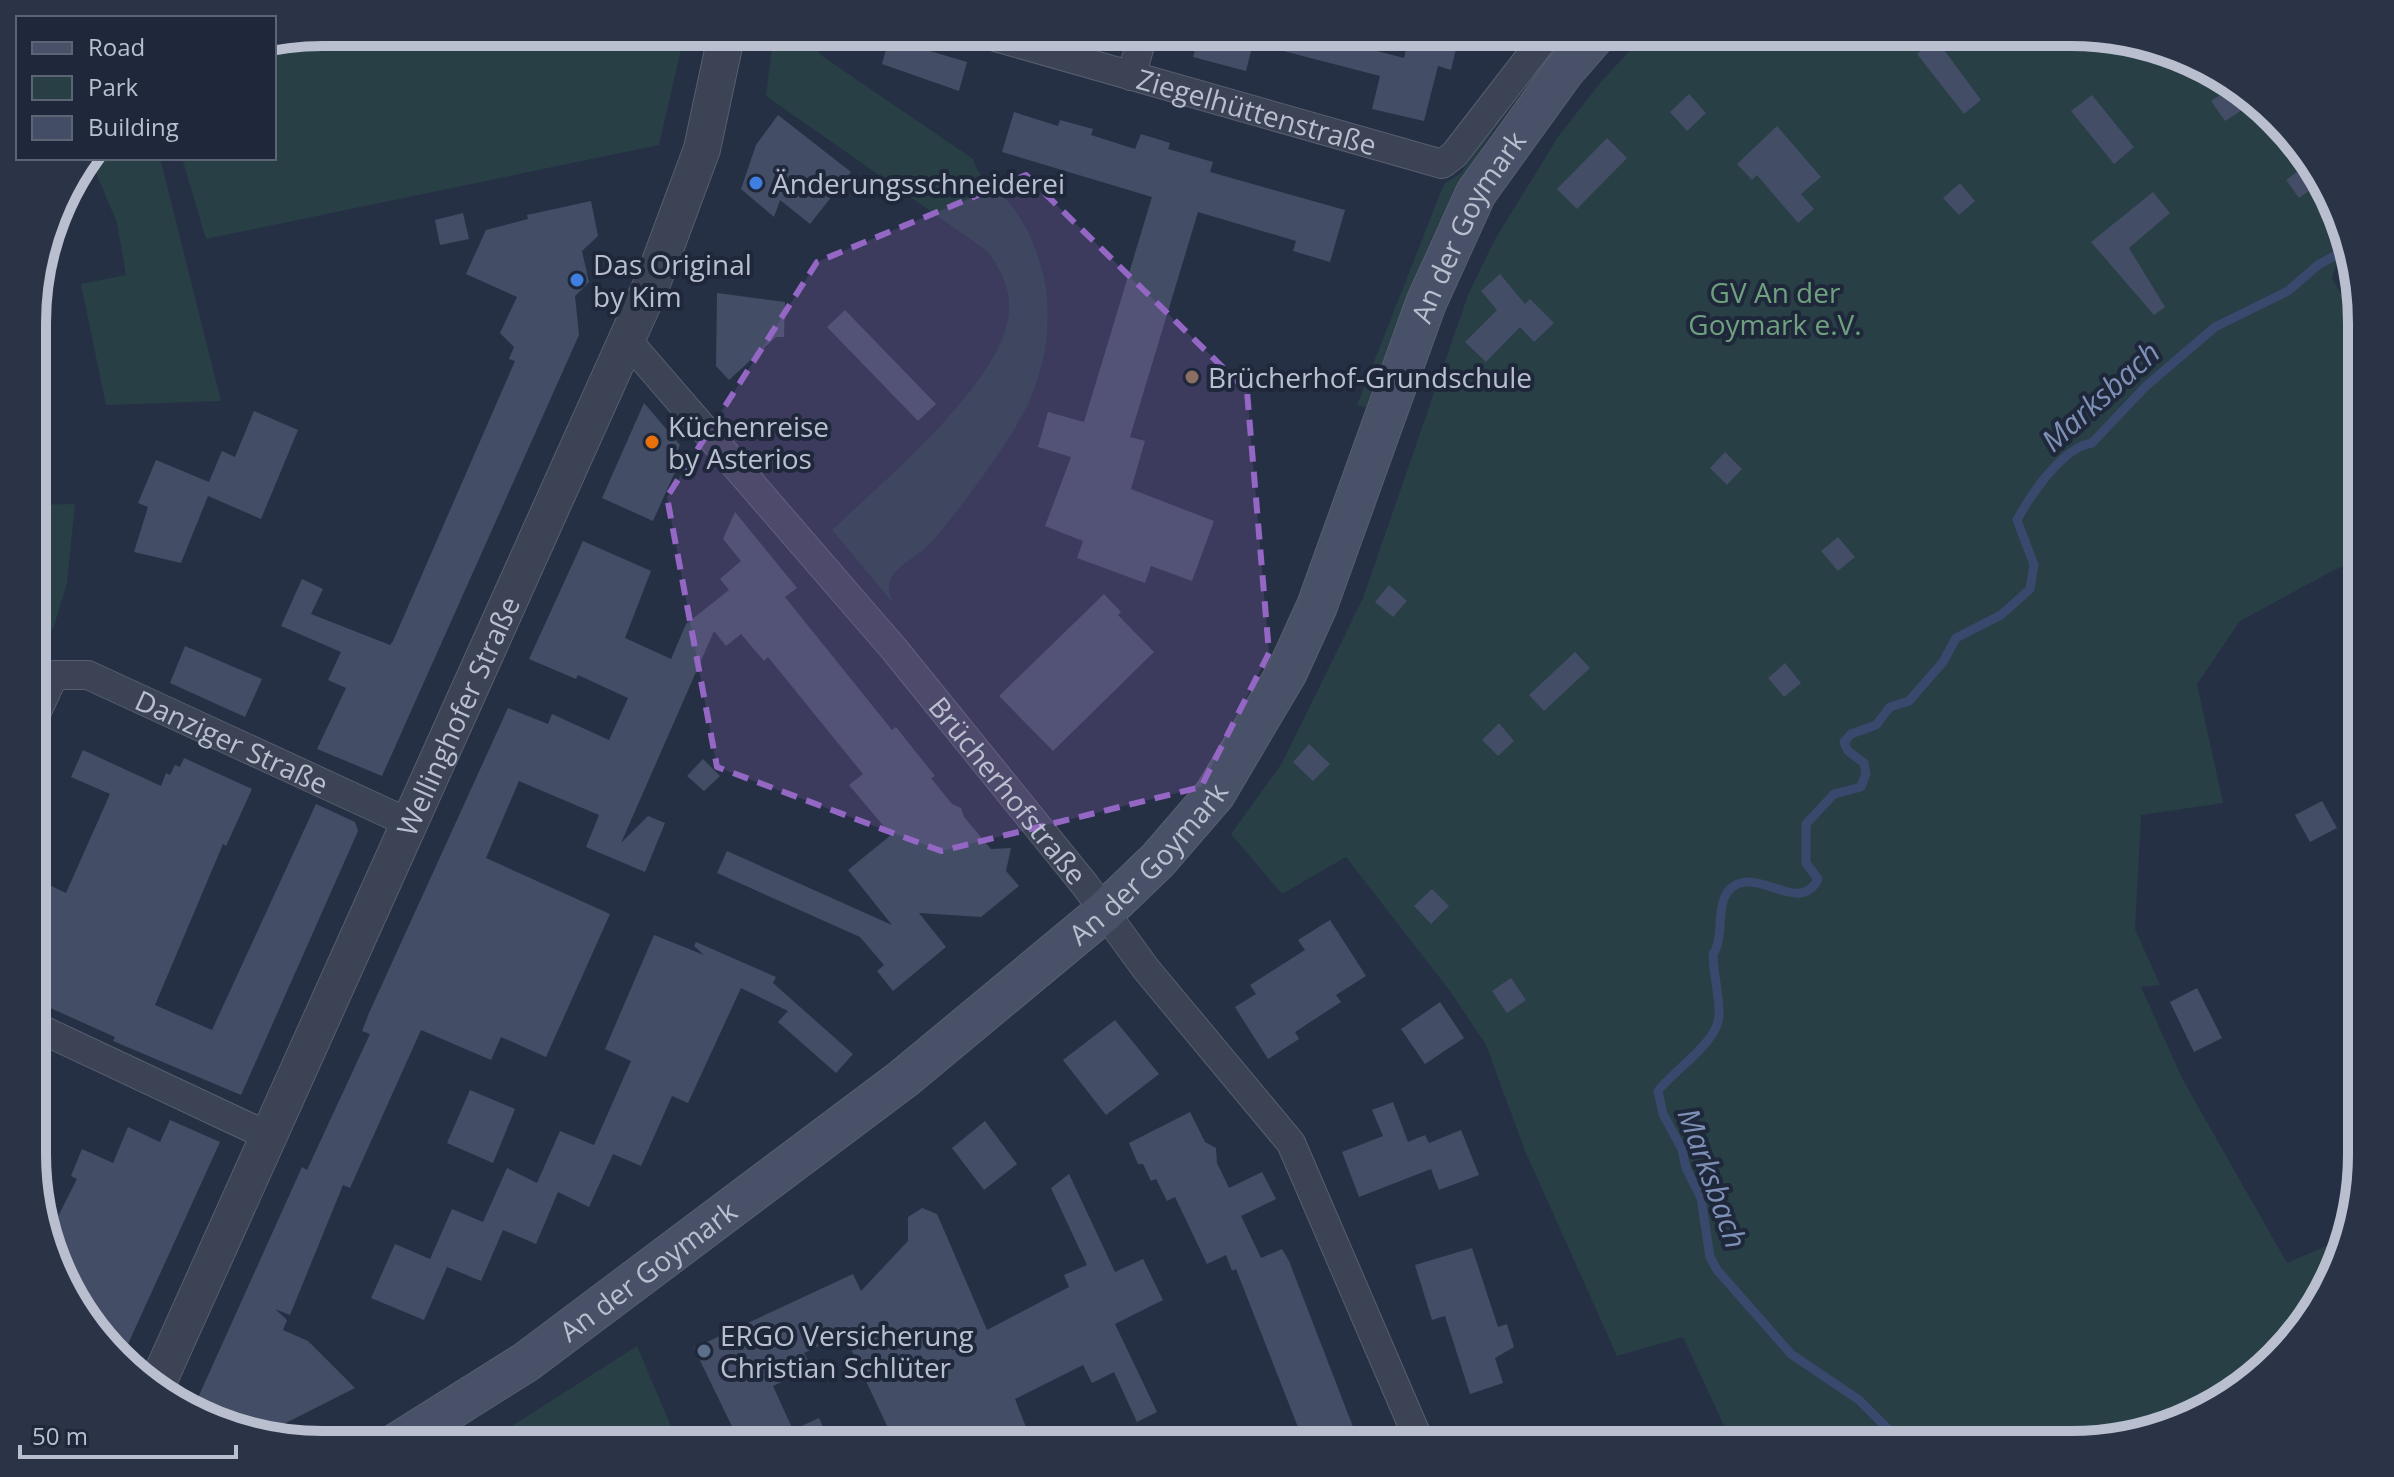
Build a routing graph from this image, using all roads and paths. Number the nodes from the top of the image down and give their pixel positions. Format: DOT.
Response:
graph roads {
  1 [pos="1538,46"];
  2 [pos="1586,46"];
  3 [pos="724,47"];
  4 [pos="1029,47"];
  5 [pos="1140,47"];
  6 [pos="1131,76"];
  7 [pos="627,340"];
  8 [pos="46,692"];
  9 [pos="409,823"];
  10 [pos="1104,912"];
  11 [pos="46,1032"];
  12 [pos="268,1136"];
  13 [pos="160,1378"];
  14 [pos="1415,1430"];
  15 [pos="416,1431"];
  1 -- 6 [label="street, Ziegelhüttenstraße"];
  2 -- 10 [label="main road, An der Goymark"];
  3 -- 7 [label="street, Wellinghofer Straße"];
  4 -- 6 [label="street, Ziegelhüttenstraße"];
  5 -- 6 [label="street"];
  7 -- 9 [label="street, Wellinghofer Straße"];
  7 -- 10 [label="street, Brücherhofstraße"];
  8 -- 9 [label="street, Danziger Straße"];
  9 -- 12 [label="street, Wellinghofer Straße"];
  10 -- 14 [label="street, Brücherhofstraße"];
  10 -- 15 [label="main road, An der Goymark"];
  11 -- 12 [label="street"];
  12 -- 13 [label="street, Wellinghofer Straße"];
}
